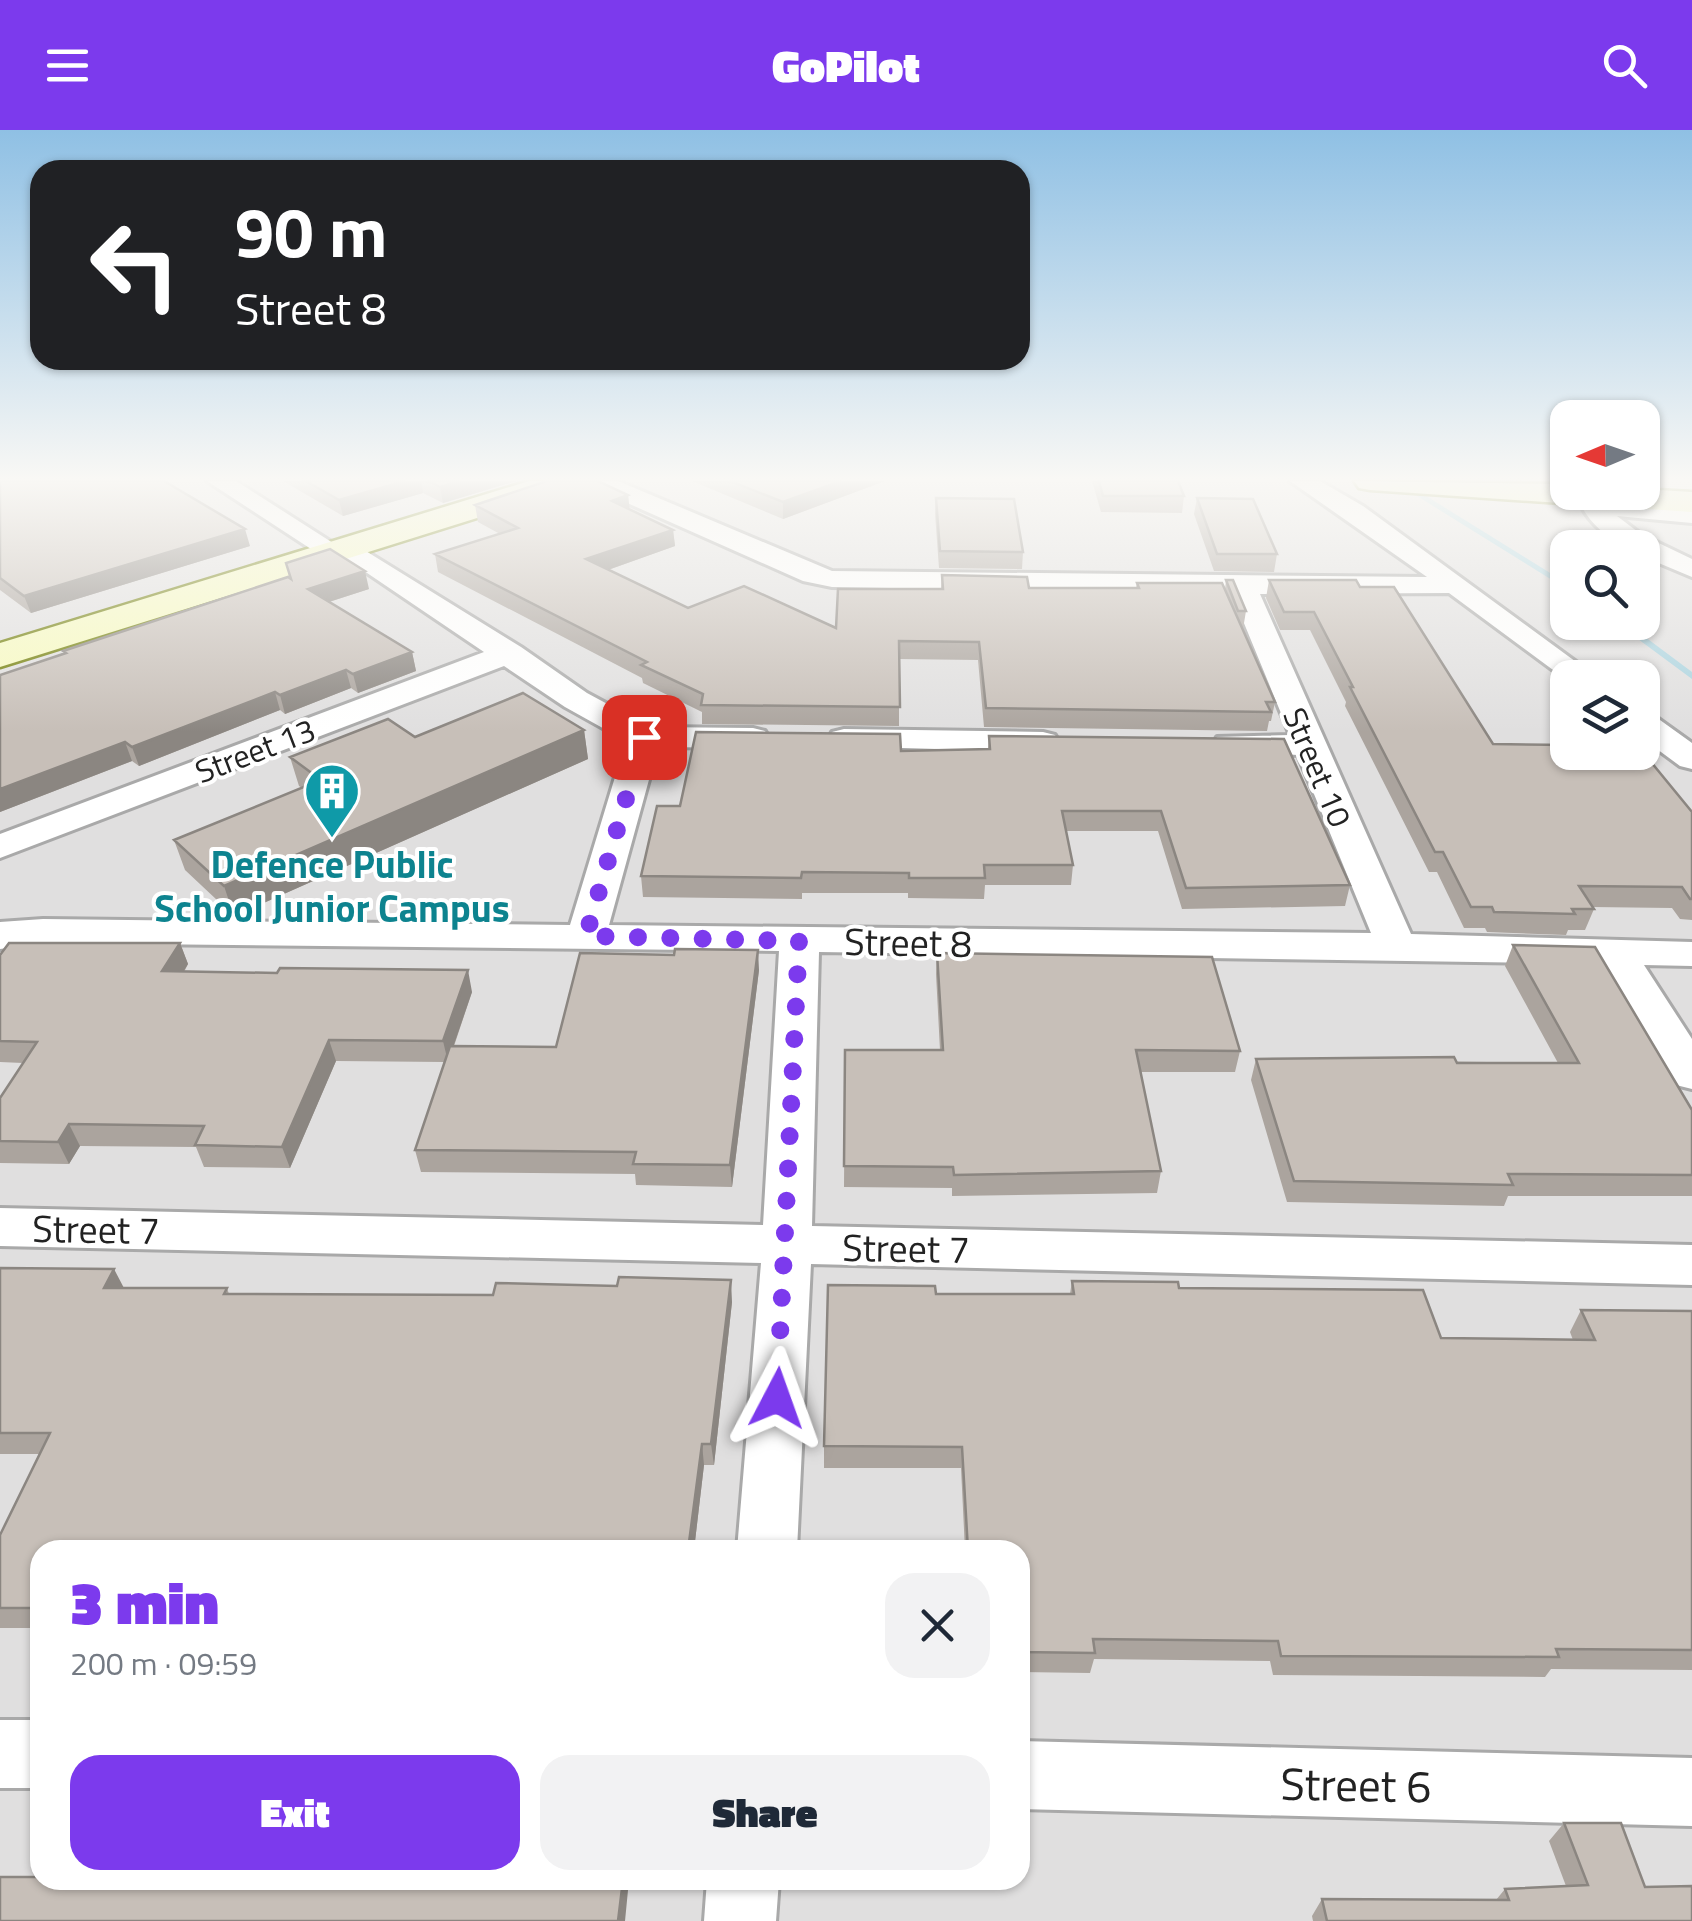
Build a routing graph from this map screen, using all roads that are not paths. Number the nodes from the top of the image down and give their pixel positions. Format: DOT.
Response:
graph roads {
  1 [pos="268,565"];
  2 [pos="277,565"];
  3 [pos="365,565"];
  4 [pos="789,565"];
  5 [pos="1427,565"];
  6 [pos="1454,584"];
  7 [pos="1243,586"];
  8 [pos="0,640"];
  9 [pos="510,652"];
  10 [pos="0,655"];
  11 [pos="1558,660"];
  12 [pos="1660,735"];
  13 [pos="644,737"];
  14 [pos="780,738"];
  15 [pos="820,739"];
  16 [pos="1074,742"];
  17 [pos="1191,744"];
  18 [pos="1308,746"];
  19 [pos="1692,759"];
  20 [pos="0,847"];
  21 [pos="2,935"];
  22 [pos="586,936"];
  23 [pos="799,941"];
  24 [pos="1396,946"];
  25 [pos="1616,952"];
  26 [pos="1692,954"];
  27 [pos="1692,1074"];
  28 [pos="0,1227"];
  29 [pos="787,1246"];
  30 [pos="1692,1265"];
  31 [pos="768,1540"];
  32 [pos="0,1754"];
  33 [pos="30,1754"];
  34 [pos="1030,1775"];
  35 [pos="1692,1792"];
  36 [pos="742,1890"];
  37 [pos="740,1921"];
  1 -- 8 [label="main road"];
  2 -- 10 [label="main road"];
  3 -- 9 [label="street"];
  4 -- 7 [label="street"];
  5 -- 6 [label="street"];
  6 -- 7 [label="street"];
  6 -- 11 [label="street"];
  7 -- 18 [label="street, Street 10"];
  9 -- 13 [label="street"];
  9 -- 20 [label="street, Street 13"];
  12 -- 19 [label="street"];
  13 -- 14 [label="street"];
  13 -- 22 [label="street"];
  15 -- 16 [label="street"];
  17 -- 18 [label="street"];
  18 -- 24 [label="street, Street 10"];
  21 -- 22 [label="street, Street 8"];
  22 -- 23 [label="street, Street 8"];
  23 -- 24 [label="street, Street 8"];
  23 -- 29 [label="street"];
  24 -- 25 [label="street, Street 8"];
  25 -- 26 [label="street, Street 8"];
  25 -- 27 [label="street"];
  28 -- 29 [label="street, Street 7"];
  29 -- 30 [label="street, Street 7"];
  29 -- 31 [label="street"];
  32 -- 33 [label="street"];
  34 -- 35 [label="street, Street 6"];
  36 -- 37 [label="street"];
}
